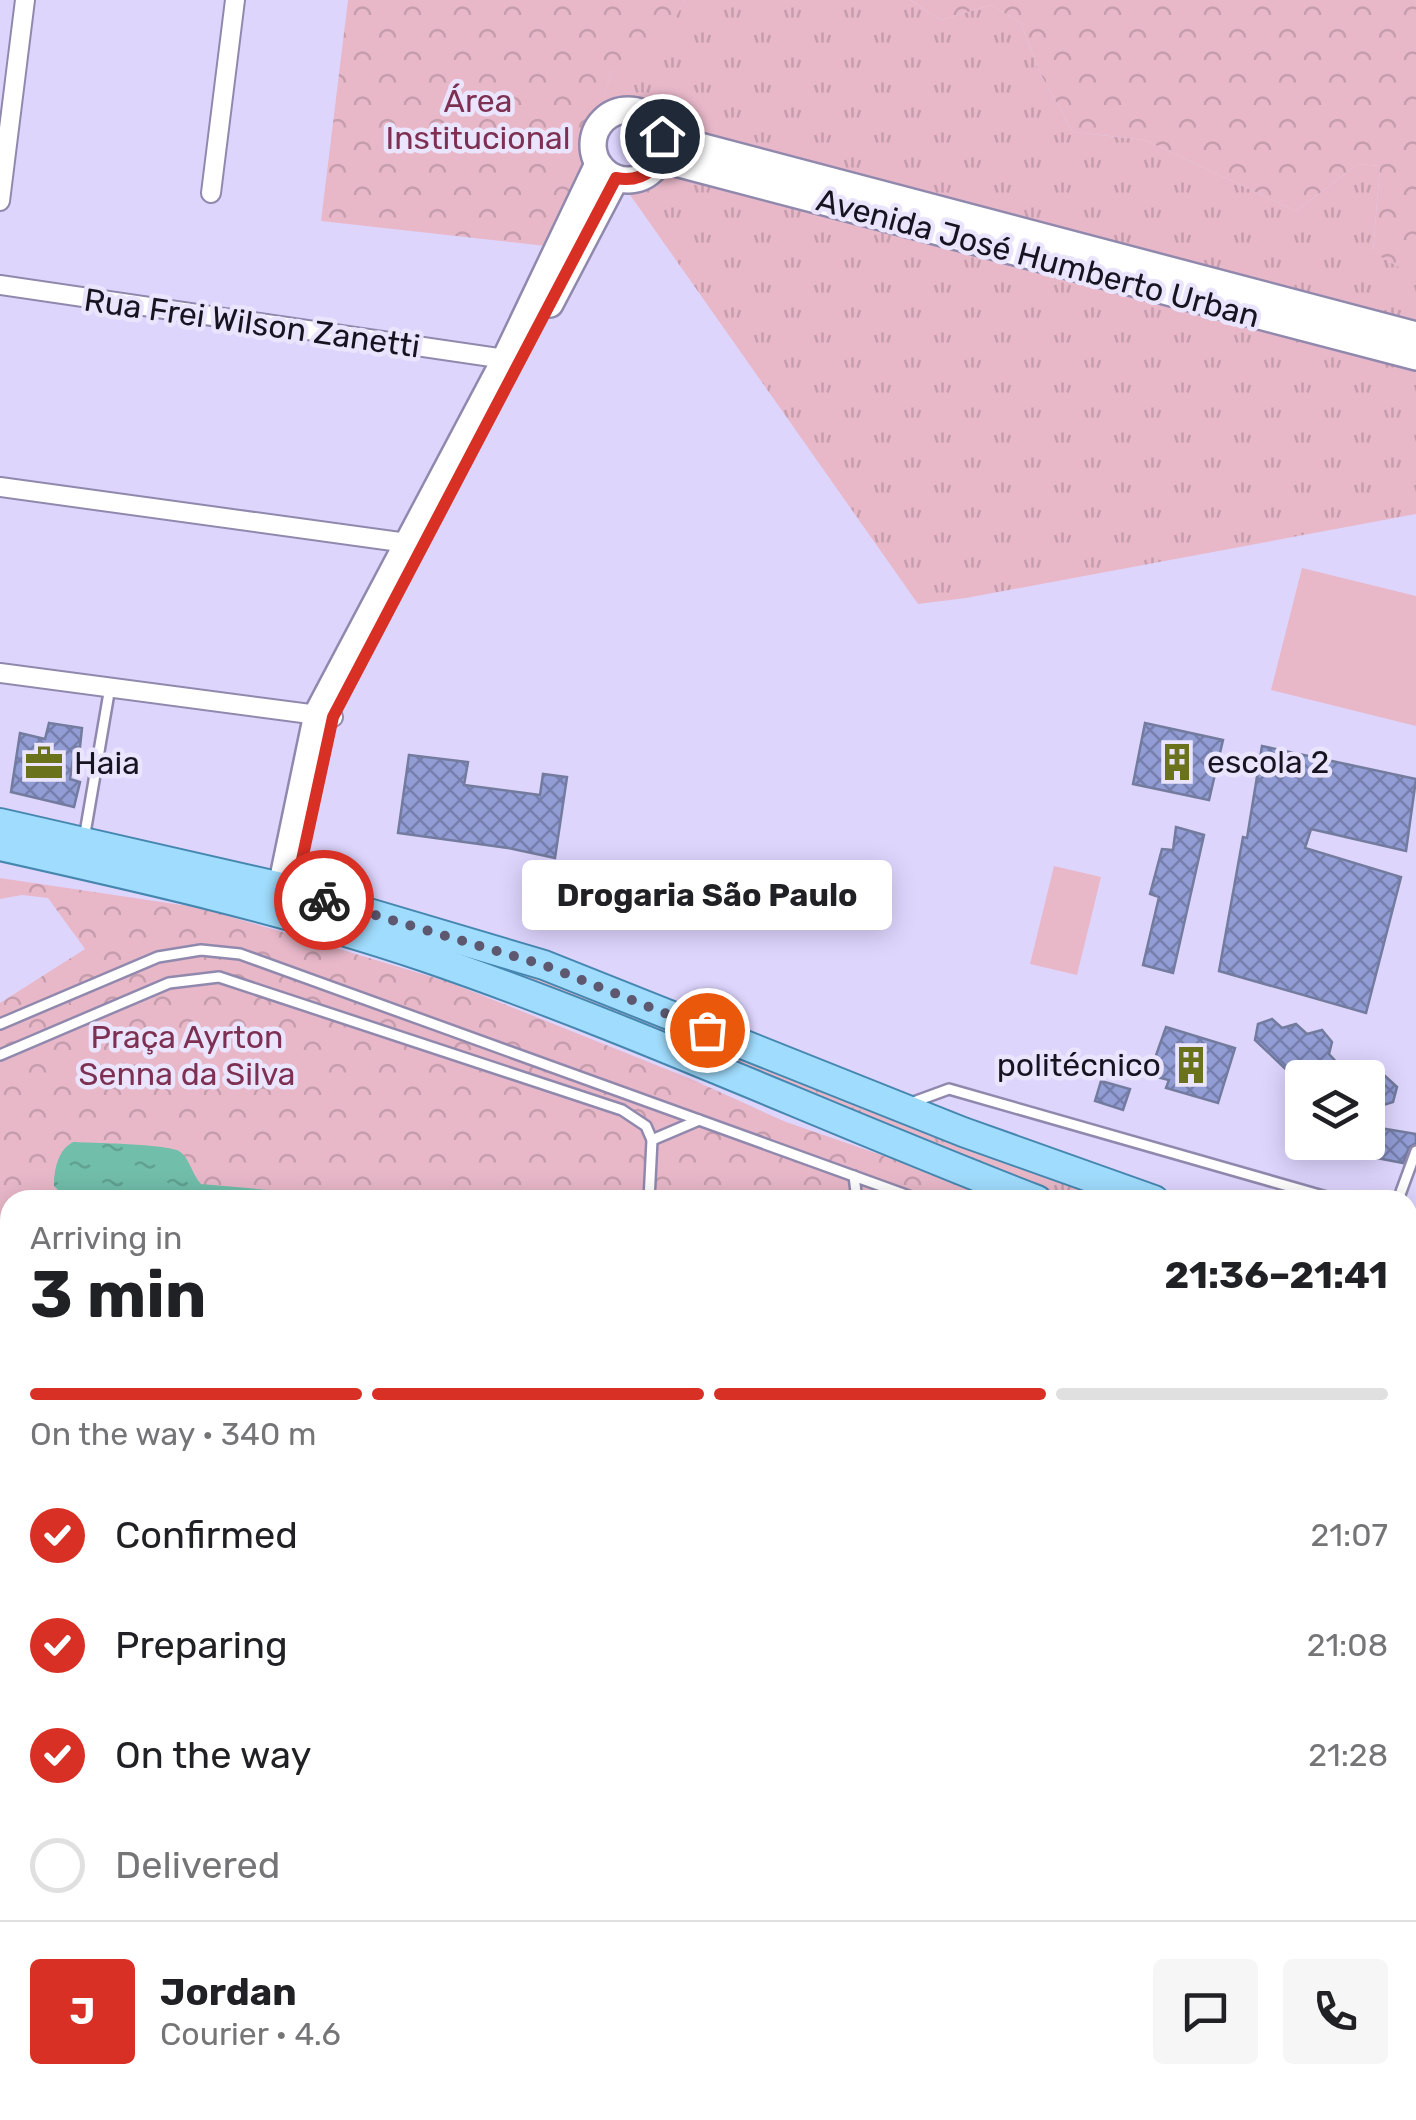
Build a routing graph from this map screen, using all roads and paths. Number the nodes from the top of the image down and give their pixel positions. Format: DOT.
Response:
graph roads {
  1 [pos="25,0"];
  2 [pos="235,0"];
  3 [pos="661,148"];
  4 [pos="607,171"];
  5 [pos="212,193"];
  6 [pos="0,202"];
  7 [pos="0,286"];
  8 [pos="1416,335"];
  9 [pos="1416,356"];
  10 [pos="505,359"];
  11 [pos="0,487"];
  12 [pos="408,543"];
  13 [pos="0,673"];
  14 [pos="110,688"];
  15 [pos="325,716"];
  16 [pos="0,823"];
  17 [pos="84,842"];
  18 [pos="0,846"];
  19 [pos="288,889"];
  20 [pos="0,1024"];
  21 [pos="0,1055"];
  22 [pos="900,1106"];
  23 [pos="699,1120"];
  24 [pos="652,1140"];
  25 [pos="1416,1151"];
  26 [pos="854,1176"];
  27 [pos="650,1190"];
  28 [pos="856,1190"];
  29 [pos="892,1190"];
  30 [pos="1012,1190"];
  31 [pos="1125,1190"];
  32 [pos="1302,1190"];
  33 [pos="1402,1190"];
  1 -- 6 [label="street"];
  2 -- 5 [label="street"];
  3 -- 4 [label="street"];
  3 -- 4 [label="street"];
  3 -- 8 [label="street, Avenida José Humberto Urban"];
  3 -- 9 [label="street, Avenida José Humberto Urban"];
  4 -- 10 [label="street"];
  4 -- 15 [label="street"];
  7 -- 10 [label="street, Rua Frei Wilson Zanetti"];
  10 -- 12 [label="street"];
  11 -- 12 [label="street"];
  12 -- 15 [label="street"];
  13 -- 14 [label="street"];
  14 -- 15 [label="street"];
  14 -- 17 [label="lane"];
  15 -- 19 [label="street"];
  16 -- 17 [label="main road"];
  17 -- 19 [label="main road"];
  18 -- 30 [label="main road"];
  19 -- 22 [label="main road"];
  20 -- 23 [label="lane"];
  21 -- 24 [label="lane"];
  22 -- 31 [label="main road"];
  22 -- 32 [label="lane"];
  23 -- 24 [label="lane"];
  23 -- 26 [label="lane"];
  24 -- 27 [label="lane"];
  25 -- 33 [label="lane"];
  26 -- 28 [label="lane"];
  26 -- 29 [label="lane"];
}
